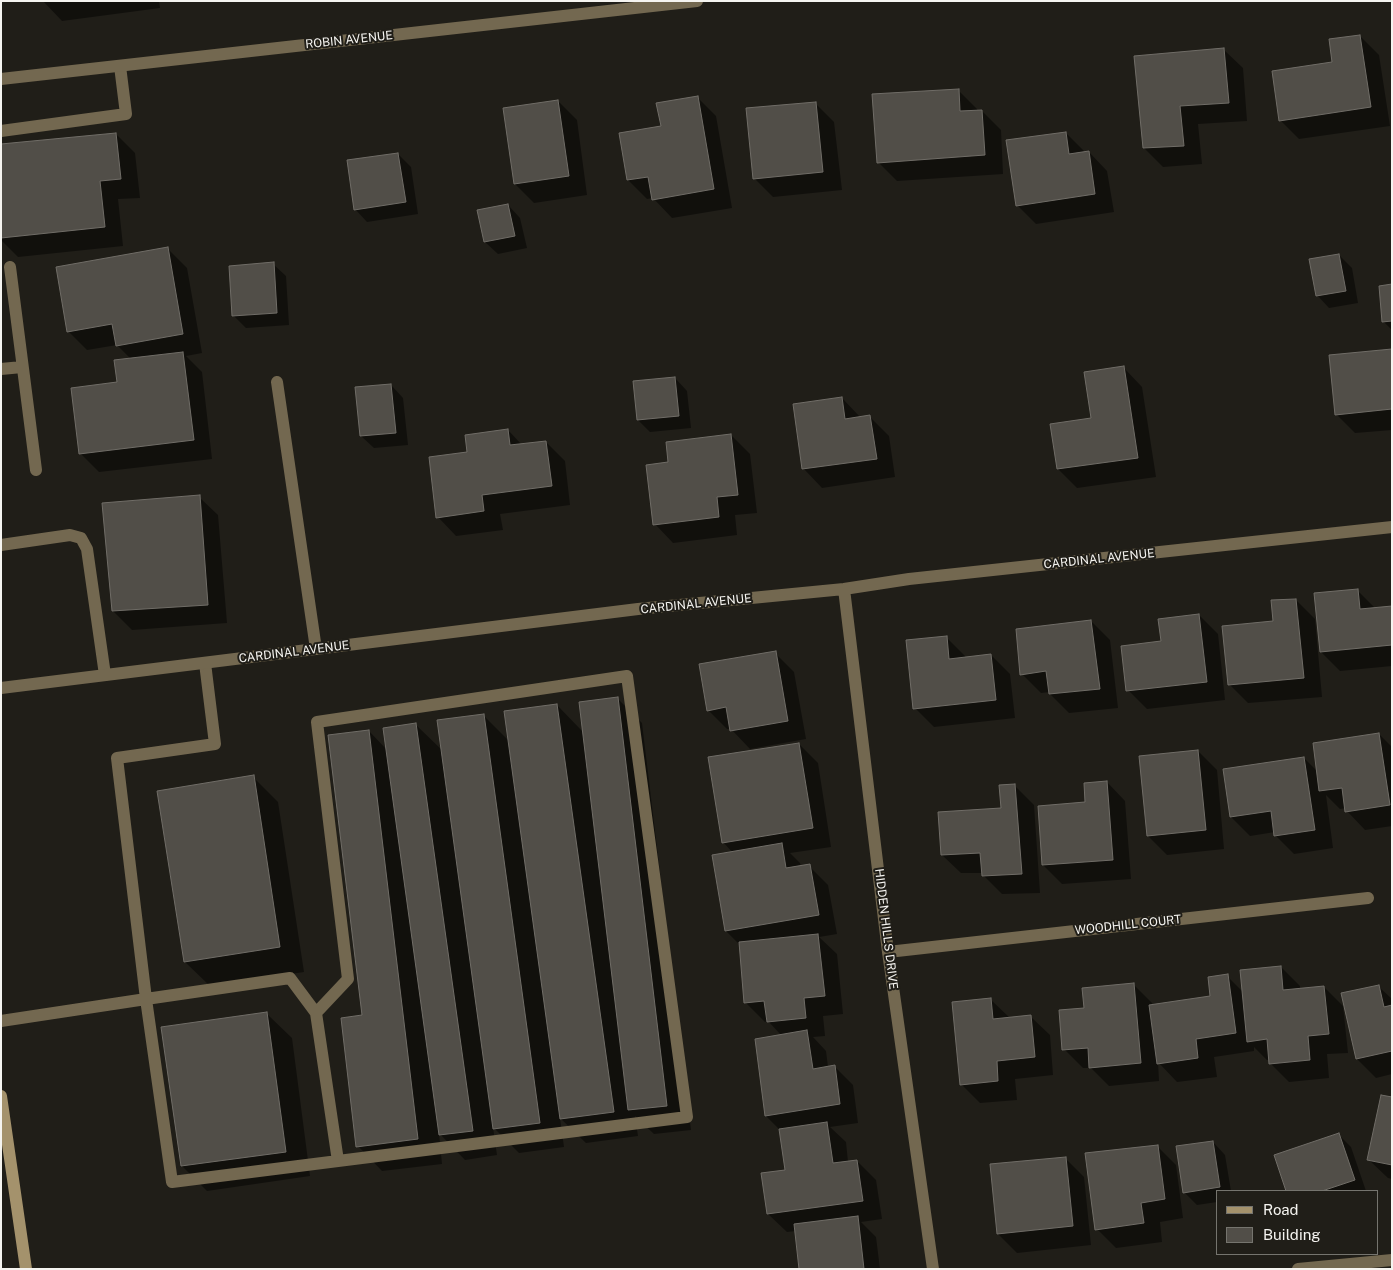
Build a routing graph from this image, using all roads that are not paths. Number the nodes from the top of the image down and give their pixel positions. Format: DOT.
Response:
graph roads {
  1 [pos="697,1"];
  2 [pos="120,66"];
  3 [pos="1,79"];
  4 [pos="1,132"];
  5 [pos="10,267"];
  6 [pos="22,367"];
  7 [pos="1,369"];
  8 [pos="277,382"];
  9 [pos="36,470"];
  10 [pos="1392,527"];
  11 [pos="1,544"];
  12 [pos="844,589"];
  13 [pos="316,649"];
  14 [pos="205,663"];
  15 [pos="106,675"];
  16 [pos="1,688"];
  17 [pos="1368,898"];
  18 [pos="888,952"];
  19 [pos="146,1000"];
  20 [pos="316,1013"];
  21 [pos="1,1021"];
  22 [pos="2,1100"];
  23 [pos="338,1161"];
  24 [pos="1392,1260"];
  25 [pos="26,1269"];
  26 [pos="932,1269"];
  27 [pos="1298,1269"];
  1 -- 2 [label="street, ROBIN AVENUE"];
  2 -- 3 [label="street, ROBIN AVENUE"];
  2 -- 4 [label="street"];
  5 -- 6 [label="street"];
  6 -- 7 [label="street"];
  6 -- 9 [label="street"];
  8 -- 13 [label="street"];
  10 -- 12 [label="street, CARDINAL AVENUE"];
  11 -- 15 [label="street"];
  12 -- 13 [label="street, CARDINAL AVENUE"];
  12 -- 18 [label="street, HIDDEN HILLS DRIVE"];
  13 -- 14 [label="street, CARDINAL AVENUE"];
  14 -- 15 [label="street, CARDINAL AVENUE"];
  14 -- 19 [label="street"];
  15 -- 16 [label="street, CARDINAL AVENUE"];
  17 -- 18 [label="street, WOODHILL COURT"];
  18 -- 26 [label="street, HIDDEN HILLS DRIVE"];
  19 -- 20 [label="street"];
  19 -- 21 [label="street"];
  19 -- 23 [label="street"];
  20 -- 23 [label="street"];
  20 -- 23 [label="street"];
  22 -- 25 [label="main road"];
  24 -- 27 [label="street"];
}
